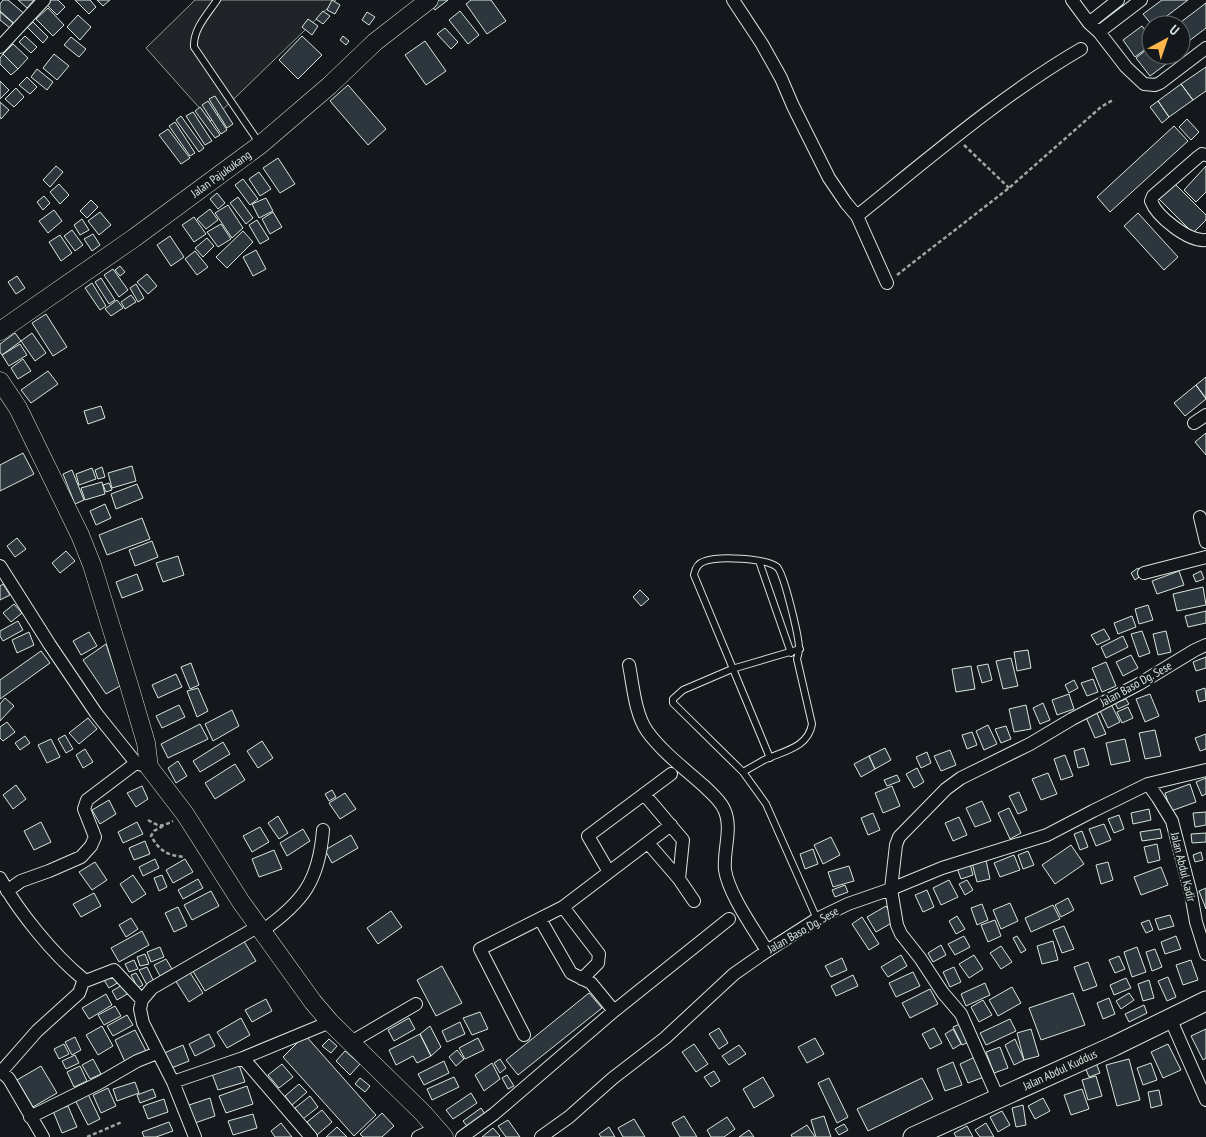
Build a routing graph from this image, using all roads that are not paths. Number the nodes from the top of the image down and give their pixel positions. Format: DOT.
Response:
graph roads {
  1 [pos="44,0"];
  2 [pos="217,0"];
  3 [pos="428,0"];
  4 [pos="734,0"];
  5 [pos="1072,0"];
  6 [pos="1118,0"];
  7 [pos="1141,0"];
  8 [pos="1089,23"];
  9 [pos="1099,32"];
  10 [pos="0,47"];
  11 [pos="1206,48"];
  12 [pos="1081,49"];
  13 [pos="260,145"];
  14 [pos="1206,155"];
  15 [pos="857,216"];
  16 [pos="1206,240"];
  17 [pos="887,283"];
  18 [pos="0,331"];
  19 [pos="0,381"];
  20 [pos="1206,415"];
  21 [pos="1194,423"];
  22 [pos="1200,517"];
  23 [pos="1206,542"];
  24 [pos="1206,557"];
  25 [pos="759,561"];
  26 [pos="0,566"];
  27 [pos="1144,573"];
  28 [pos="1206,645"];
  29 [pos="800,649"];
  30 [pos="789,651"];
  31 [pos="797,660"];
  32 [pos="629,665"];
  33 [pos="732,669"];
  34 [pos="770,758"];
  35 [pos="143,765"];
  36 [pos="1206,770"];
  37 [pos="743,772"];
  38 [pos="671,774"];
  39 [pos="1148,784"];
  40 [pos="644,794"];
  41 [pos="671,825"];
  42 [pos="323,830"];
  43 [pos="648,843"];
  44 [pos="609,872"];
  45 [pos="0,878"];
  46 [pos="679,879"];
  47 [pos="892,889"];
  48 [pos="7,891"];
  49 [pos="694,901"];
  50 [pos="563,907"];
  51 [pos="729,919"];
  52 [pos="540,920"];
  53 [pos="817,920"];
  54 [pos="261,928"];
  55 [pos="767,951"];
  56 [pos="1206,954"];
  57 [pos="582,978"];
  58 [pos="84,982"];
  59 [pos="142,1000"];
  60 [pos="1206,1002"];
  61 [pos="416,1004"];
  62 [pos="614,1011"];
  63 [pos="1170,1018"];
  64 [pos="330,1022"];
  65 [pos="524,1035"];
  66 [pos="351,1042"];
  67 [pos="157,1053"];
  68 [pos="243,1058"];
  69 [pos="0,1072"];
  70 [pos="173,1082"];
  71 [pos="998,1098"];
  72 [pos="1206,1100"];
  73 [pos="30,1117"];
  74 [pos="441,1132"];
  75 [pos="43,1137"];
  76 [pos="195,1137"];
  77 [pos="311,1137"];
  78 [pos="418,1137"];
  79 [pos="462,1137"];
  80 [pos="541,1137"];
  81 [pos="914,1137"];
  1 -- 10 [label="street"];
  2 -- 13 [label="lane"];
  3 -- 13 [label="street, Jalan Pajukukang"];
  4 -- 15 [label="street"];
  5 -- 8 [label="street"];
  6 -- 8 [label="street"];
  7 -- 9 [label="street"];
  8 -- 9 [label="street"];
  9 -- 11 [label="street"];
  12 -- 15 [label="street"];
  13 -- 18 [label="street, Jalan Pajukukang"];
  14 -- 16 [label="street"];
  15 -- 17 [label="street"];
  19 -- 35 [label="street"];
  20 -- 21 [label="street"];
  22 -- 23 [label="street"];
  24 -- 27 [label="street"];
  25 -- 29 [label="lane"];
  25 -- 30 [label="lane"];
  25 -- 33 [label="lane"];
  26 -- 35 [label="street"];
  28 -- 47 [label="street, Jalan Baso Dg. Sese"];
  29 -- 30 [label="lane"];
  29 -- 31 [label="lane"];
  30 -- 31 [label="lane"];
  30 -- 33 [label="lane"];
  31 -- 34 [label="lane"];
  32 -- 55 [label="street"];
  33 -- 34 [label="lane"];
  33 -- 37 [label="lane"];
  34 -- 37 [label="lane"];
  35 -- 48 [label="street"];
  35 -- 54 [label="street"];
  36 -- 39 [label="street"];
  37 -- 53 [label="lane"];
  38 -- 40 [label="street"];
  39 -- 47 [label="street"];
  39 -- 56 [label="street, Jalan Abdul Kadir"];
  40 -- 41 [label="street"];
  40 -- 44 [label="street"];
  41 -- 43 [label="street"];
  41 -- 46 [label="street"];
  42 -- 54 [label="street"];
  43 -- 44 [label="street"];
  43 -- 46 [label="street"];
  44 -- 50 [label="street"];
  45 -- 48 [label="street"];
  46 -- 49 [label="street"];
  47 -- 53 [label="street, Jalan Baso Dg. Sese"];
  47 -- 71 [label="street"];
  48 -- 58 [label="street"];
  50 -- 52 [label="street"];
  50 -- 57 [label="street"];
  51 -- 62 [label="street"];
  52 -- 57 [label="street"];
  52 -- 65 [label="street"];
  53 -- 55 [label="street, Jalan Baso Dg. Sese"];
  54 -- 59 [label="street"];
  54 -- 64 [label="street"];
  55 -- 80 [label="street, Jalan Baso Dg. Sese"];
  57 -- 62 [label="street"];
  58 -- 59 [label="street"];
  58 -- 69 [label="street"];
  59 -- 67 [label="street"];
  60 -- 63 [label="main road, Jalan Abdul Kuddus"];
  61 -- 66 [label="street"];
  62 -- 79 [label="street"];
  63 -- 71 [label="main road, Jalan Abdul Kuddus"];
  63 -- 72 [label="street"];
  64 -- 66 [label="street"];
  64 -- 68 [label="street"];
  66 -- 74 [label="street"];
  67 -- 70 [label="street"];
  67 -- 73 [label="street"];
  68 -- 70 [label="street"];
  68 -- 77 [label="street"];
  69 -- 73 [label="street"];
  70 -- 76 [label="street"];
  71 -- 81 [label="main road, Jalan Abdul Kuddus"];
  73 -- 75 [label="street"];
  74 -- 78 [label="street"];
}
